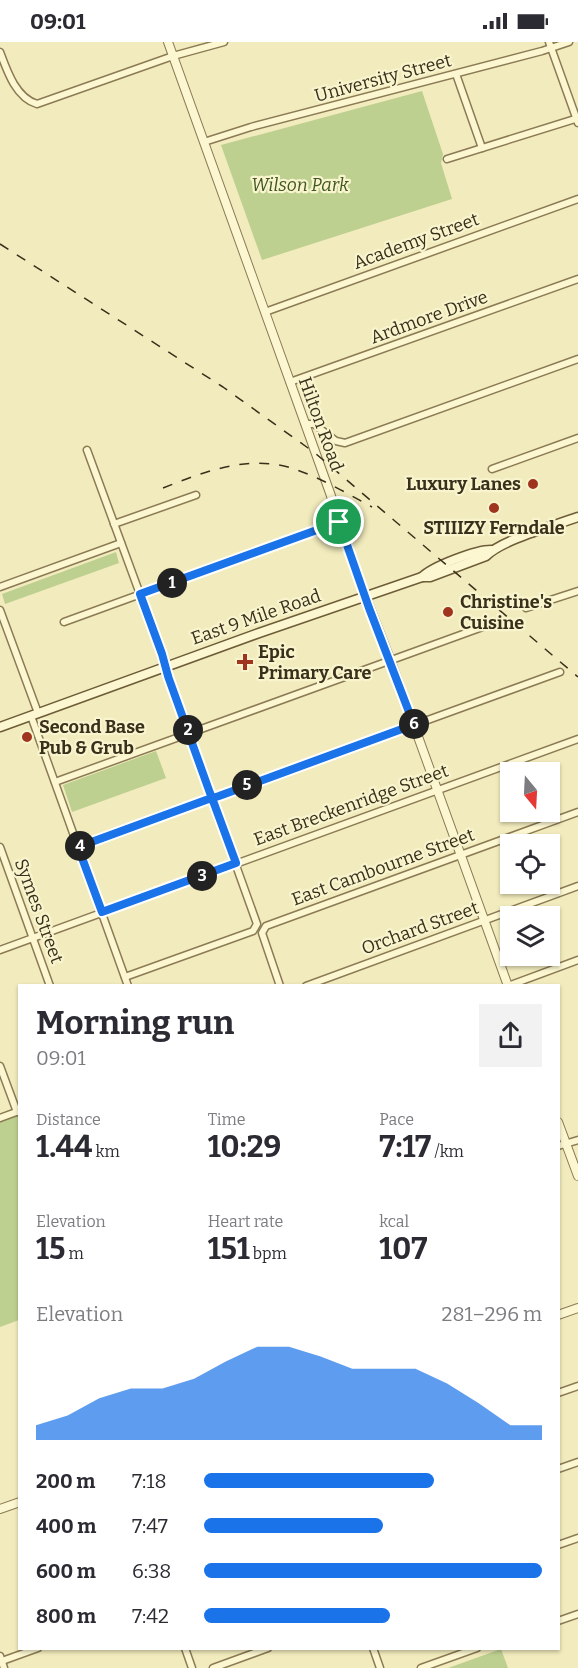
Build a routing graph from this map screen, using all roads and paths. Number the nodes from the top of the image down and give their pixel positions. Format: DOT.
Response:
graph roads {
  1 [pos="168,42"];
  2 [pos="224,42"];
  3 [pos="569,42"];
  4 [pos="550,45"];
  5 [pos="0,52"];
  6 [pos="173,56"];
  7 [pos="456,74"];
  8 [pos="577,120"];
  9 [pos="204,142"];
  10 [pos="482,148"];
  11 [pos="447,159"];
  12 [pos="578,199"];
  13 [pos="578,279"];
  14 [pos="265,312"];
  15 [pos="578,359"];
  16 [pos="290,382"];
  17 [pos="305,424"];
  18 [pos="578,438"];
  19 [pos="87,450"];
  20 [pos="492,470"];
  21 [pos="196,495"];
  22 [pos="577,519"];
  23 [pos="339,522"];
  24 [pos="114,524"];
  25 [pos="122,543"];
  26 [pos="0,587"];
  27 [pos="578,591"];
  28 [pos="140,594"];
  29 [pos="365,596"];
  30 [pos="526,608"];
  31 [pos="0,610"];
  32 [pos="499,621"];
  33 [pos="64,622"];
  34 [pos="390,659"];
  35 [pos="166,667"];
  36 [pos="560,672"];
  37 [pos="35,714"];
  38 [pos="414,725"];
  39 [pos="0,727"];
  40 [pos="189,733"];
  41 [pos="578,739"];
  42 [pos="55,782"];
  43 [pos="437,790"];
  44 [pos="212,798"];
  45 [pos="578,812"];
  46 [pos="78,847"];
  47 [pos="0,848"];
  48 [pos="461,855"];
  49 [pos="236,863"];
  50 [pos="578,886"];
  51 [pos="102,912"];
  52 [pos="485,920"];
  53 [pos="33,938"];
  54 [pos="0,950"];
  55 [pos="577,963"];
  56 [pos="125,977"];
  57 [pos="49,984"];
  58 [pos="127,984"];
  59 [pos="279,984"];
  60 [pos="311,984"];
  61 [pos="507,984"];
  62 [pos="514,984"];
  63 [pos="0,1066"];
  64 [pos="18,1112"];
  65 [pos="0,1118"];
  66 [pos="578,1140"];
  67 [pos="562,1145"];
  68 [pos="578,1176"];
  69 [pos="578,1308"];
  70 [pos="560,1314"];
  71 [pos="578,1386"];
  72 [pos="560,1392"];
  73 [pos="578,1462"];
  74 [pos="560,1468"];
  75 [pos="18,1503"];
  76 [pos="0,1509"];
  77 [pos="578,1538"];
  78 [pos="560,1544"];
  79 [pos="578,1614"];
  80 [pos="560,1620"];
  81 [pos="32,1650"];
  82 [pos="186,1650"];
  83 [pos="262,1650"];
  84 [pos="374,1650"];
  85 [pos="471,1650"];
  86 [pos="2,1661"];
  87 [pos="192,1668"];
  88 [pos="213,1668"];
  89 [pos="380,1668"];
  90 [pos="421,1668"];
  1 -- 6 [label="street, Hilton Road"];
  2 -- 6 [label="street"];
  3 -- 4 [label="street, University Street"];
  4 -- 7 [label="street, University Street"];
  4 -- 8 [label="street"];
  5 -- 6 [label="street"];
  6 -- 9 [label="street, Hilton Road"];
  7 -- 9 [label="street, University Street"];
  7 -- 10 [label="street"];
  8 -- 10 [label="street"];
  9 -- 14 [label="street, Hilton Road"];
  10 -- 11 [label="street"];
  12 -- 14 [label="street, Academy Street"];
  13 -- 16 [label="street, Ardmore Drive"];
  14 -- 16 [label="street, Hilton Road"];
  15 -- 17 [label="street"];
  16 -- 17 [label="street, Hilton Road"];
  17 -- 23 [label="street, Hilton Road"];
  18 -- 20 [label="street"];
  19 -- 24 [label="street"];
  21 -- 24 [label="street"];
  22 -- 29 [label="main road, East 9 Mile Road"];
  23 -- 28 [label="street"];
  23 -- 29 [label="street, Hilton Road"];
  24 -- 25 [label="street"];
  25 -- 26 [label="street"];
  25 -- 28 [label="street"];
  27 -- 30 [label="street"];
  28 -- 33 [label="street"];
  28 -- 35 [label="street"];
  29 -- 34 [label="street, Hilton Road"];
  29 -- 35 [label="main road, East 9 Mile Road"];
  31 -- 37 [label="street"];
  32 -- 34 [label="street"];
  34 -- 38 [label="street, Hilton Road"];
  34 -- 40 [label="street"];
  35 -- 37 [label="main road, East 9 Mile Road"];
  35 -- 40 [label="street"];
  36 -- 38 [label="street"];
  37 -- 39 [label="main road, East 9 Mile Road"];
  37 -- 42 [label="street"];
  38 -- 43 [label="street, Hilton Road"];
  38 -- 44 [label="street"];
  40 -- 42 [label="street"];
  40 -- 44 [label="street"];
  41 -- 43 [label="street, East Breckenridge Street"];
  42 -- 46 [label="street"];
  43 -- 48 [label="street, Hilton Road"];
  43 -- 49 [label="street, East Breckenridge Street"];
  44 -- 46 [label="street"];
  44 -- 49 [label="street"];
  45 -- 48 [label="street, East Cambourne Street"];
  46 -- 51 [label="street"];
  47 -- 53 [label="street, Symes Street"];
  48 -- 52 [label="street, Hilton Road"];
  48 -- 59 [label="street, East Cambourne Street"];
  49 -- 51 [label="street, East Breckenridge Street"];
  49 -- 56 [label="street"];
  50 -- 52 [label="street, Orchard Street"];
  51 -- 53 [label="street, East Breckenridge Street"];
  51 -- 56 [label="street"];
  52 -- 60 [label="street, Orchard Street"];
  52 -- 61 [label="street, Hilton Road"];
  53 -- 54 [label="street, East Breckenridge Street"];
  53 -- 57 [label="street, Symes Street"];
  55 -- 62 [label="street"];
  56 -- 58 [label="street"];
  63 -- 64 [label="street"];
  64 -- 65 [label="street"];
  66 -- 67 [label="street"];
  67 -- 68 [label="street"];
  69 -- 70 [label="street"];
  71 -- 72 [label="street"];
  73 -- 74 [label="street"];
  75 -- 76 [label="street"];
  77 -- 78 [label="street"];
  79 -- 80 [label="street"];
  81 -- 86 [label="street"];
  82 -- 87 [label="street"];
  83 -- 88 [label="street"];
  84 -- 89 [label="street"];
  85 -- 90 [label="street"];
}
